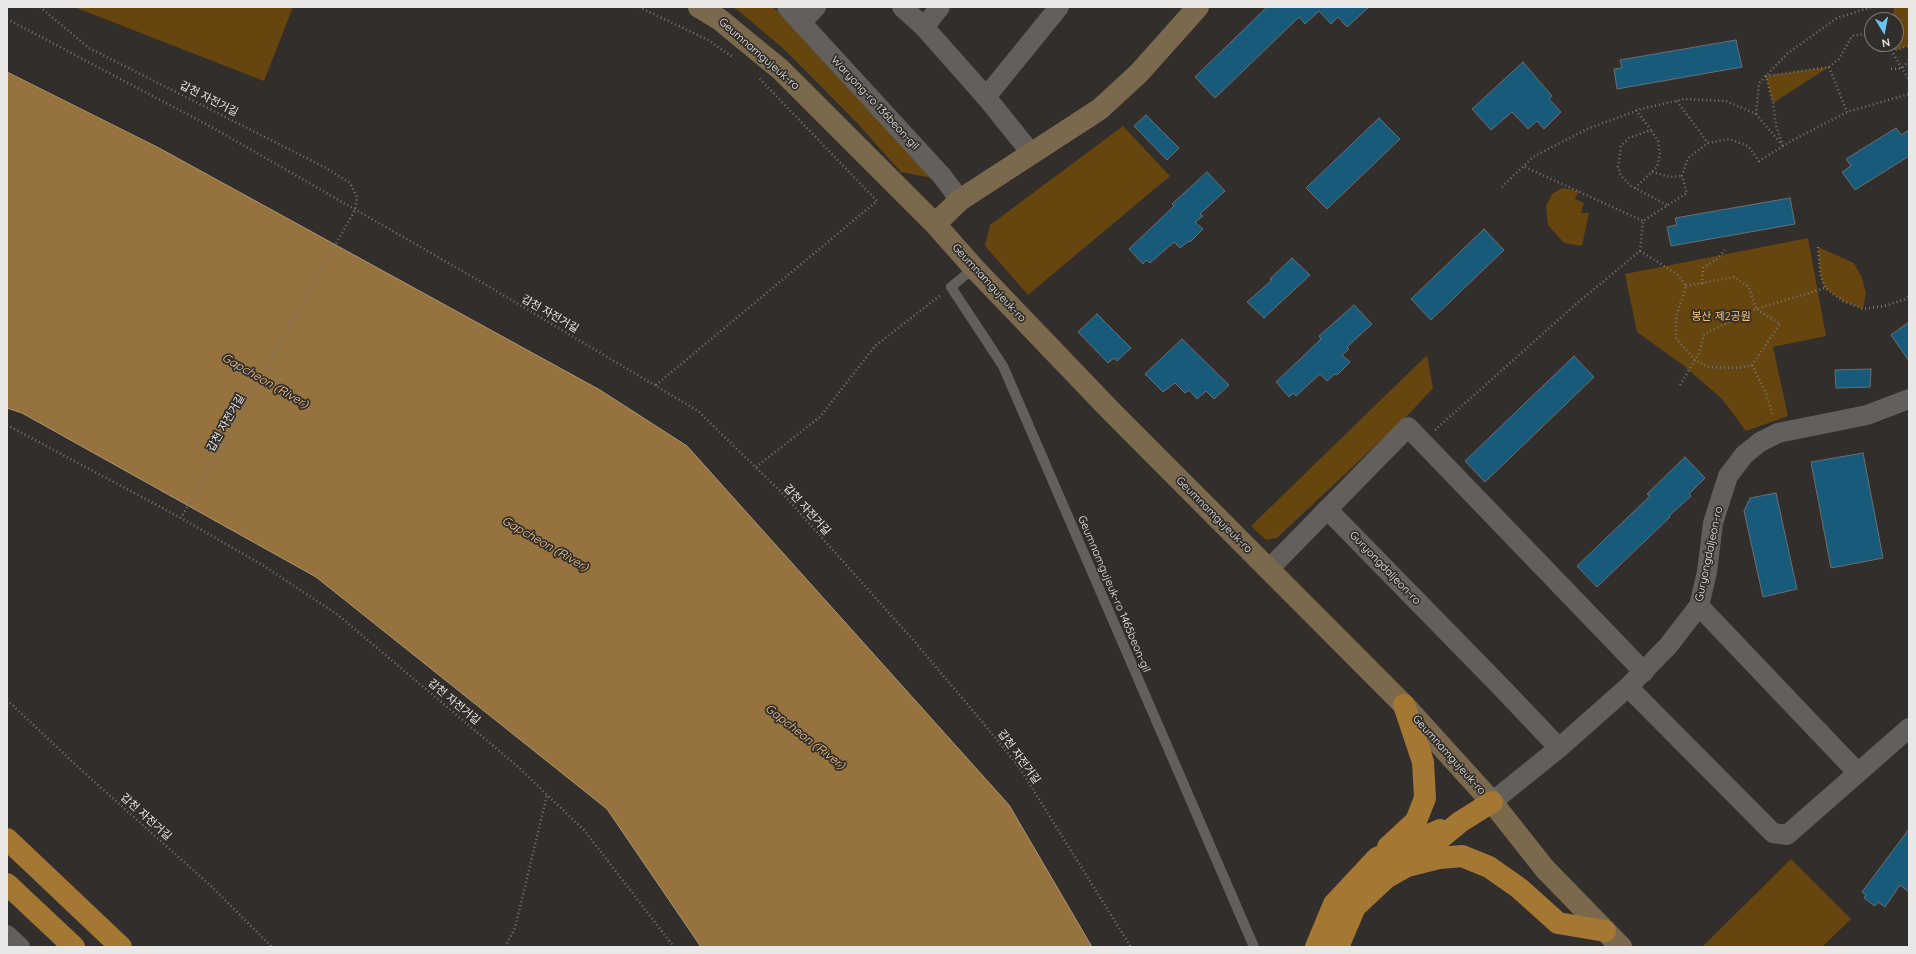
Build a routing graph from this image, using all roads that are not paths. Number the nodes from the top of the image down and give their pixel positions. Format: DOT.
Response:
graph roads {
  1 [pos="699,7"];
  2 [pos="787,7"];
  3 [pos="816,7"];
  4 [pos="902,7"];
  5 [pos="940,7"];
  6 [pos="1060,7"];
  7 [pos="1198,7"];
  8 [pos="801,23"];
  9 [pos="924,27"];
  10 [pos="986,97"];
  11 [pos="1031,153"];
  12 [pos="960,200"];
  13 [pos="935,224"];
  14 [pos="974,268"];
  15 [pos="1909,399"];
  16 [pos="1327,509"];
  17 [pos="1268,570"];
  18 [pos="1699,606"];
  19 [pos="1644,672"];
  20 [pos="1628,687"];
  21 [pos="1404,705"];
  22 [pos="1909,728"];
  23 [pos="1559,748"];
  24 [pos="1858,773"];
  25 [pos="1492,802"];
  26 [pos="1460,822"];
  27 [pos="7,839"];
  28 [pos="1377,858"];
  29 [pos="1408,866"];
  30 [pos="7,884"];
  31 [pos="1605,931"];
  32 [pos="7,935"];
  33 [pos="20,947"];
  34 [pos="74,947"];
  35 [pos="121,947"];
  36 [pos="1254,947"];
  37 [pos="1316,947"];
  38 [pos="1338,947"];
  39 [pos="1621,947"];
  1 -- 13 [label="main road, Geumnamgujeuk-ro"];
  2 -- 8 [label="street, Waryong-ro 136beon-gil"];
  3 -- 8 [label="street"];
  4 -- 9 [label="street"];
  5 -- 9 [label="street"];
  6 -- 10 [label="street"];
  7 -- 11 [label="main road"];
  8 -- 12 [label="street, Waryong-ro 136beon-gil"];
  9 -- 10 [label="street"];
  10 -- 11 [label="street"];
  11 -- 12 [label="main road"];
  12 -- 13 [label="main road"];
  13 -- 14 [label="main road, Geumnamgujeuk-ro"];
  14 -- 17 [label="main road, Geumnamgujeuk-ro"];
  14 -- 36 [label="lane, Geumnamgujeuk-ro 1465beon-gil"];
  15 -- 18 [label="street, Guryongdaljeon-ro"];
  16 -- 17 [label="street"];
  16 -- 19 [label="street"];
  16 -- 23 [label="street, Guryongdaljeon-ro"];
  17 -- 21 [label="main road, Geumnamgujeuk-ro"];
  18 -- 19 [label="street, Guryongdaljeon-ro"];
  18 -- 24 [label="street"];
  19 -- 20 [label="street, Guryongdaljeon-ro"];
  20 -- 23 [label="street, Guryongdaljeon-ro"];
  20 -- 24 [label="street"];
  21 -- 25 [label="main road, Geumnamgujeuk-ro"];
  21 -- 28 [label="highway"];
  22 -- 24 [label="street"];
  23 -- 25 [label="street, Guryongdaljeon-ro"];
  25 -- 26 [label="highway"];
  25 -- 31 [label="main road, Geumnamgujeuk-ro"];
  26 -- 28 [label="highway"];
  26 -- 29 [label="highway"];
  27 -- 35 [label="highway"];
  28 -- 37 [label="highway"];
  29 -- 31 [label="highway"];
  29 -- 38 [label="highway"];
  30 -- 34 [label="highway"];
  31 -- 39 [label="main road, Geumnamgujeuk-ro"];
  32 -- 33 [label="street"];
}
